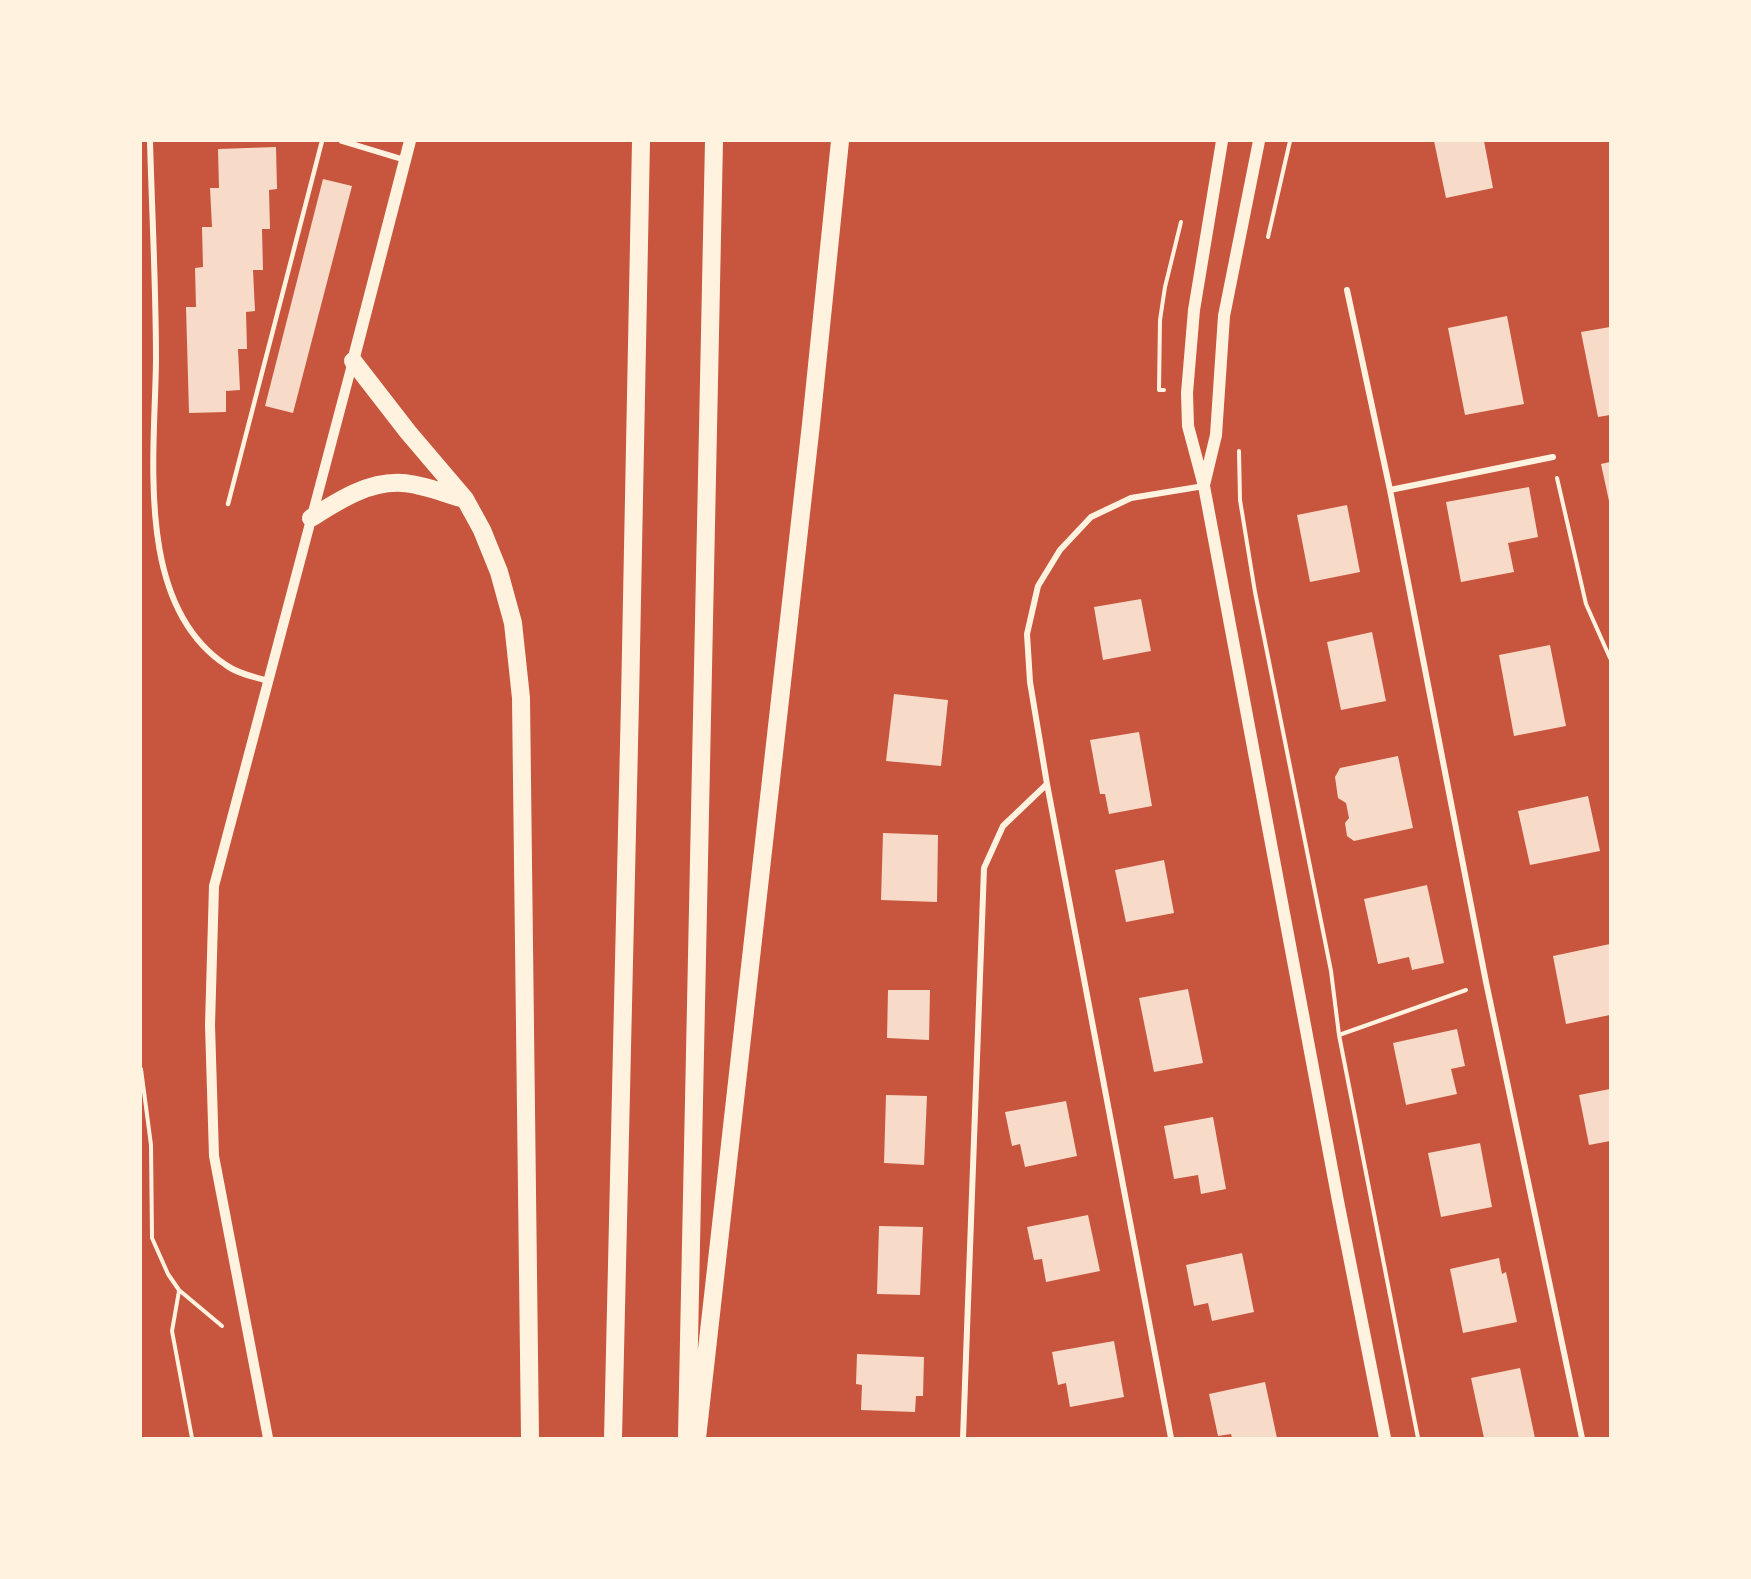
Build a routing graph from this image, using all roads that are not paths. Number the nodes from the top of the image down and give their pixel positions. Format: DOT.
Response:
graph roads {
  1 [pos="150,141"];
  2 [pos="322,141"];
  3 [pos="342,141"];
  4 [pos="410,141"];
  5 [pos="641,141"];
  6 [pos="714,141"];
  7 [pos="840,141"];
  8 [pos="1222,141"];
  9 [pos="1259,141"];
  10 [pos="406,160"];
  11 [pos="1347,290"];
  12 [pos="353,361"];
  13 [pos="1552,457"];
  14 [pos="1204,486"];
  15 [pos="1390,490"];
  16 [pos="465,499"];
  17 [pos="228,504"];
  18 [pos="311,518"];
  19 [pos="268,681"];
  20 [pos="1047,784"];
  21 [pos="268,1438"];
  22 [pos="530,1438"];
  23 [pos="613,1438"];
  24 [pos="687,1438"];
  25 [pos="697,1438"];
  26 [pos="963,1438"];
  27 [pos="1171,1438"];
  28 [pos="1385,1438"];
  29 [pos="1582,1438"];
  1 -- 19 [label="street"];
  2 -- 17 [label="lane"];
  3 -- 10 [label="street"];
  4 -- 10 [label="main road"];
  5 -- 23 [label="highway"];
  6 -- 24 [label="highway"];
  7 -- 25 [label="highway"];
  8 -- 14 [label="main road"];
  9 -- 14 [label="main road"];
  10 -- 12 [label="main road"];
  11 -- 15 [label="street"];
  12 -- 16 [label="highway"];
  12 -- 18 [label="street"];
  13 -- 15 [label="street"];
  14 -- 20 [label="street"];
  14 -- 28 [label="main road"];
  15 -- 29 [label="street"];
  16 -- 18 [label="highway"];
  16 -- 22 [label="highway"];
  18 -- 19 [label="street"];
  19 -- 21 [label="street"];
  20 -- 26 [label="street"];
  20 -- 27 [label="street"];
}
